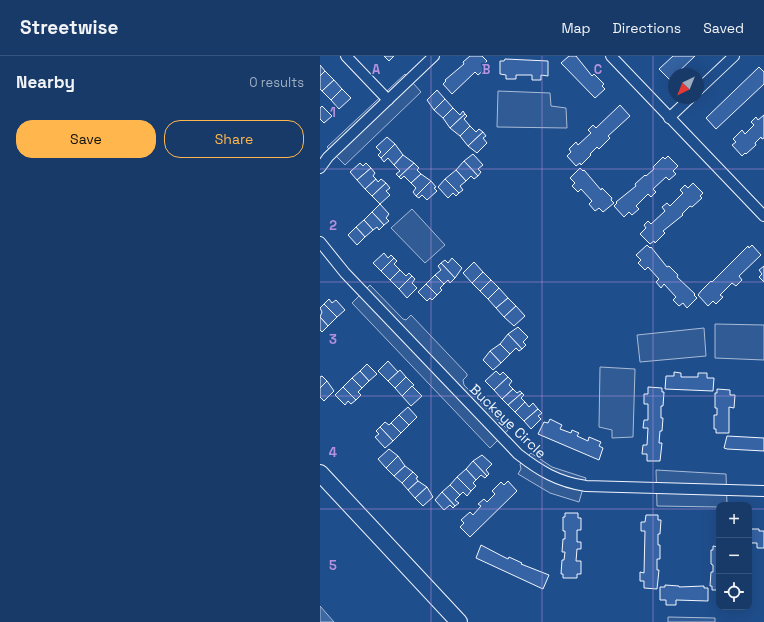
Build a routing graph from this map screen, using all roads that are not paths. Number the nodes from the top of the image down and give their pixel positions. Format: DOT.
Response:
graph roads {
  1 [pos="346,56"];
  2 [pos="434,56"];
  3 [pos="611,56"];
  4 [pos="734,56"];
  5 [pos="704,84"];
  6 [pos="388,100"];
  7 [pos="684,104"];
  8 [pos="669,118"];
  9 [pos="320,168"];
  10 [pos="764,216"];
  11 [pos="320,242"];
  12 [pos="320,473"];
  13 [pos="764,491"];
  14 [pos="459,622"];
  1 -- 6 [label="street"];
  2 -- 6 [label="street"];
  3 -- 8 [label="street"];
  4 -- 5 [label="street"];
  6 -- 9 [label="street"];
  7 -- 8 [label="street"];
  8 -- 10 [label="street"];
  11 -- 13 [label="street, Buckeye Circle"];
  12 -- 14 [label="main road"];
}
